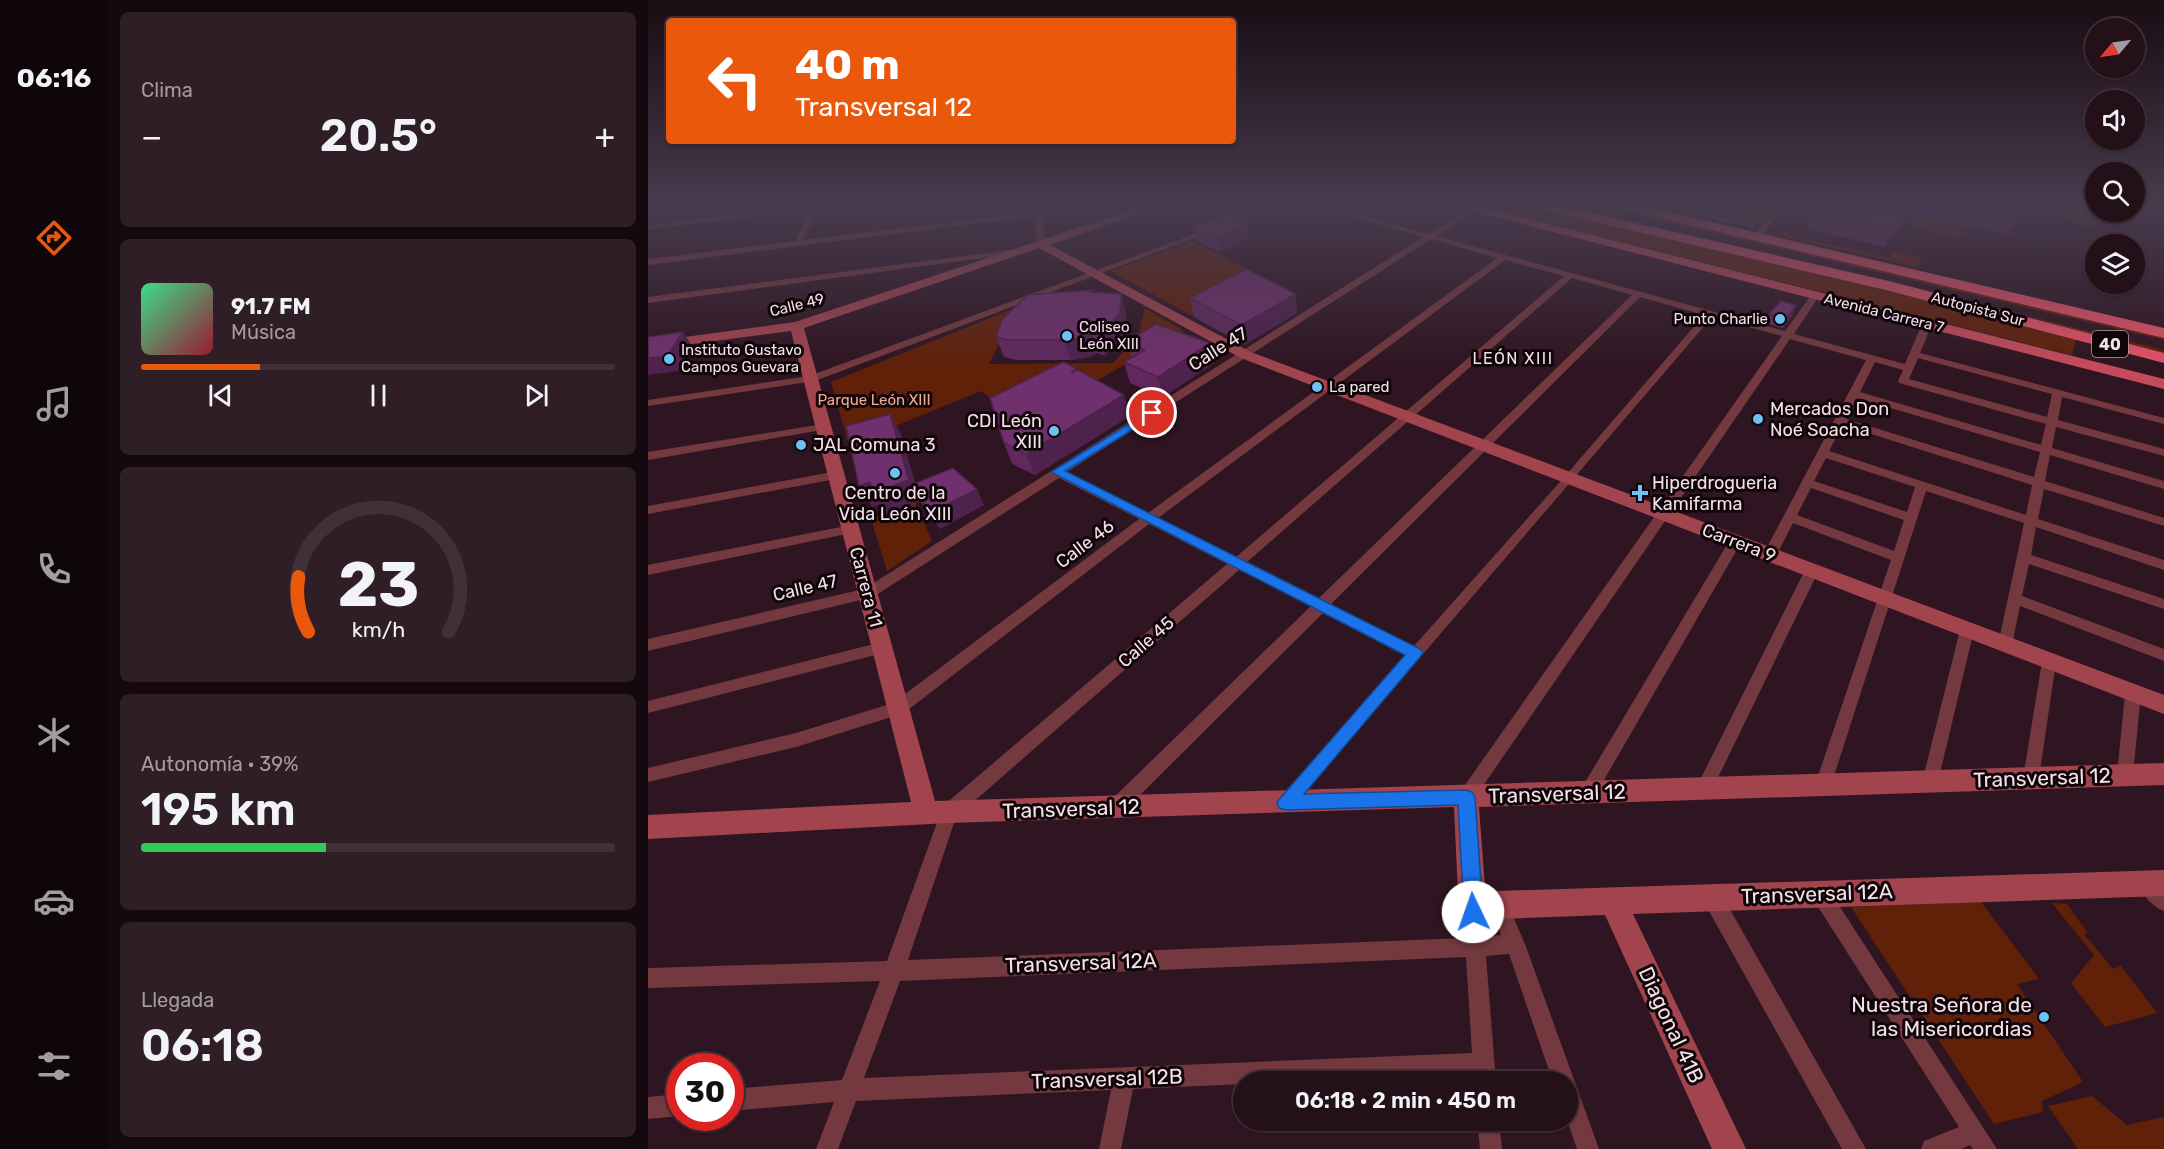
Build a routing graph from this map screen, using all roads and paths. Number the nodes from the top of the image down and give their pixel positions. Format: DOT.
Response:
graph roads {
  1 [pos="667,260"];
  2 [pos="954,260"];
  3 [pos="993,260"];
  4 [pos="1070,260"];
  5 [pos="1131,260"];
  6 [pos="1396,260"];
  7 [pos="1500,260"];
  8 [pos="1514,260"];
  9 [pos="1674,260"];
  10 [pos="1774,260"];
  11 [pos="1867,260"];
  12 [pos="648,262"];
  13 [pos="1095,273"];
  14 [pos="1571,275"];
  15 [pos="1638,294"];
  16 [pos="1815,296"];
  17 [pos="648,300"];
  18 [pos="1710,314"];
  19 [pos="1927,324"];
  20 [pos="797,326"];
  21 [pos="2164,333"];
  22 [pos="1787,335"];
  23 [pos="648,346"];
  24 [pos="1914,354"];
  25 [pos="1246,355"];
  26 [pos="1872,358"];
  27 [pos="2164,358"];
  28 [pos="1908,368"];
  29 [pos="811,379"];
  30 [pos="2164,384"];
  31 [pos="1329,385"];
  32 [pos="2058,392"];
  33 [pos="1854,394"];
  34 [pos="648,403"];
  35 [pos="1410,416"];
  36 [pos="1840,421"];
  37 [pos="2164,421"];
  38 [pos="2052,422"];
  39 [pos="824,427"];
  40 [pos="1486,445"];
  41 [pos="2046,450"];
  42 [pos="1822,453"];
  43 [pos="2164,453"];
  44 [pos="648,456"];
  45 [pos="1057,472"];
  46 [pos="837,475"];
  47 [pos="1570,478"];
  48 [pos="1806,482"];
  49 [pos="2039,483"];
  50 [pos="2164,485"];
  51 [pos="1922,486"];
  52 [pos="648,510"];
  53 [pos="1663,513"];
  54 [pos="1789,517"];
  55 [pos="1912,518"];
  56 [pos="1149,519"];
  57 [pos="2031,522"];
  58 [pos="2164,522"];
  59 [pos="851,529"];
  60 [pos="1736,541"];
  61 [pos="1770,555"];
  62 [pos="2023,557"];
  63 [pos="1899,558"];
  64 [pos="1237,563"];
  65 [pos="2164,565"];
  66 [pos="648,570"];
  67 [pos="1812,570"];
  68 [pos="868,593"];
  69 [pos="2014,598"];
  70 [pos="1886,599"];
  71 [pos="2164,604"];
  72 [pos="1323,607"];
  73 [pos="1967,630"];
  74 [pos="648,645"];
  75 [pos="2005,645"];
  76 [pos="882,648"];
  77 [pos="1415,653"];
  78 [pos="2164,655"];
  79 [pos="2049,662"];
  80 [pos="2133,694"];
  81 [pos="2164,705"];
  82 [pos="648,707"];
  83 [pos="898,708"];
  84 [pos="2164,774"];
  85 [pos="648,775"];
  86 [pos="2125,775"];
  87 [pos="2031,778"];
  88 [pos="1930,782"];
  89 [pos="1823,785"];
  90 [pos="1704,789"];
  91 [pos="1587,794"];
  92 [pos="1466,797"];
  93 [pos="1286,802"];
  94 [pos="1116,808"];
  95 [pos="938,813"];
  96 [pos="648,827"];
  97 [pos="2158,889"];
  98 [pos="1820,894"];
  99 [pos="1472,895"];
  100 [pos="1713,897"];
  101 [pos="1613,901"];
  102 [pos="1498,905"];
  103 [pos="1515,944"];
  104 [pos="1475,947"];
  105 [pos="894,971"];
  106 [pos="648,978"];
  107 [pos="1484,1071"];
  108 [pos="1560,1071"];
  109 [pos="1233,1077"];
  110 [pos="1124,1079"];
  111 [pos="849,1090"];
  112 [pos="744,1099"];
  113 [pos="666,1106"];
  114 [pos="648,1108"];
  115 [pos="1578,1120"];
  116 [pos="1489,1131"];
  117 [pos="1981,1141"];
  118 [pos="827,1149"];
  119 [pos="1110,1149"];
  120 [pos="1491,1149"];
  121 [pos="1588,1149"];
  122 [pos="1729,1149"];
  123 [pos="1855,1149"];
  124 [pos="1932,1149"];
  1 -- 12 [label="street"];
  2 -- 17 [label="street"];
  3 -- 20 [label="street, Calle 49"];
  4 -- 13 [label="street, Carrera 9"];
  5 -- 13 [label="street"];
  6 -- 25 [label="street, Calle 47"];
  7 -- 31 [label="street, Calle 46"];
  8 -- 14 [label="street"];
  9 -- 16 [label="main road, Avenida Carrera 7"];
  10 -- 27 [label="highway, Autopista Sur / 40"];
  11 -- 21 [label="highway, Autopista Sur / 40"];
  13 -- 25 [label="street, Carrera 9"];
  13 -- 29 [label="street"];
  14 -- 15 [label="street"];
  14 -- 35 [label="street, Calle 45"];
  15 -- 18 [label="street"];
  15 -- 40 [label="street"];
  16 -- 19 [label="main road, Avenida Carrera 7"];
  16 -- 22 [label="street"];
  18 -- 22 [label="street"];
  18 -- 47 [label="street"];
  19 -- 24 [label="street"];
  19 -- 30 [label="main road, Avenida Carrera 7"];
  20 -- 23 [label="street, Calle 49"];
  20 -- 29 [label="street, Carrera 11"];
  22 -- 26 [label="street"];
  22 -- 53 [label="street"];
  24 -- 28 [label="street"];
  24 -- 32 [label="street"];
  25 -- 31 [label="street, Carrera 9"];
  25 -- 45 [label="street, Calle 47"];
  26 -- 28 [label="street"];
  26 -- 33 [label="street"];
  28 -- 38 [label="street"];
  29 -- 34 [label="street"];
  29 -- 39 [label="street, Carrera 11"];
  31 -- 35 [label="street, Carrera 9"];
  31 -- 56 [label="street, Calle 46"];
  32 -- 37 [label="street"];
  32 -- 38 [label="street"];
  33 -- 36 [label="street"];
  33 -- 41 [label="street"];
  35 -- 40 [label="street, Carrera 9"];
  35 -- 64 [label="street, Calle 45"];
  36 -- 42 [label="street"];
  36 -- 49 [label="street"];
  38 -- 41 [label="street"];
  38 -- 43 [label="street"];
  39 -- 44 [label="street"];
  39 -- 46 [label="street, Carrera 11"];
  40 -- 47 [label="street, Carrera 9"];
  40 -- 72 [label="street"];
  41 -- 49 [label="street"];
  41 -- 50 [label="street"];
  42 -- 48 [label="street"];
  42 -- 51 [label="street"];
  45 -- 56 [label="street"];
  45 -- 68 [label="street, Calle 47"];
  46 -- 52 [label="street"];
  46 -- 59 [label="street, Carrera 11"];
  47 -- 53 [label="street, Carrera 9"];
  47 -- 77 [label="street"];
  48 -- 54 [label="street"];
  48 -- 55 [label="street"];
  49 -- 57 [label="street"];
  49 -- 58 [label="street"];
  51 -- 55 [label="street"];
  51 -- 57 [label="street"];
  53 -- 60 [label="street, Carrera 9"];
  53 -- 92 [label="street"];
  54 -- 61 [label="street"];
  54 -- 63 [label="street"];
  55 -- 63 [label="street"];
  56 -- 64 [label="street"];
  56 -- 83 [label="street, Calle 46"];
  57 -- 62 [label="street"];
  57 -- 65 [label="street"];
  59 -- 66 [label="street"];
  59 -- 68 [label="street, Carrera 11"];
  60 -- 61 [label="street, Carrera 9"];
  60 -- 91 [label="street"];
  61 -- 67 [label="street, Carrera 9"];
  62 -- 69 [label="street"];
  62 -- 71 [label="street"];
  63 -- 70 [label="street"];
  64 -- 72 [label="street"];
  64 -- 95 [label="street, Calle 45"];
  67 -- 70 [label="street, Carrera 9"];
  67 -- 90 [label="street"];
  68 -- 74 [label="street, Calle 47"];
  68 -- 76 [label="street, Carrera 11"];
  69 -- 75 [label="street"];
  69 -- 78 [label="street"];
  70 -- 73 [label="street, Carrera 9"];
  70 -- 89 [label="street"];
  72 -- 77 [label="street"];
  72 -- 94 [label="street"];
  73 -- 75 [label="street, Carrera 9"];
  73 -- 88 [label="street"];
  75 -- 79 [label="street, Carrera 9"];
  76 -- 82 [label="street"];
  76 -- 83 [label="street, Carrera 11"];
  77 -- 93 [label="street"];
  79 -- 80 [label="street, Carrera 9"];
  79 -- 87 [label="street"];
  80 -- 81 [label="street, Carrera 9"];
  80 -- 86 [label="street"];
  83 -- 85 [label="street, Calle 46"];
  83 -- 95 [label="street, Carrera 11"];
  84 -- 86 [label="street, Transversal 12"];
  86 -- 87 [label="street, Transversal 12"];
  87 -- 88 [label="street, Transversal 12"];
  88 -- 89 [label="street, Transversal 12"];
  89 -- 90 [label="street, Transversal 12"];
  90 -- 91 [label="street, Transversal 12"];
  91 -- 92 [label="street, Transversal 12"];
  92 -- 93 [label="street, Transversal 12"];
  92 -- 99 [label="street"];
  93 -- 94 [label="street, Transversal 12"];
  94 -- 95 [label="street, Transversal 12"];
  95 -- 96 [label="street"];
  95 -- 105 [label="street"];
  97 -- 98 [label="street, Transversal 12A"];
  98 -- 100 [label="street, Transversal 12A"];
  98 -- 117 [label="street"];
  99 -- 102 [label="street, Transversal 12A"];
  99 -- 104 [label="street"];
  100 -- 101 [label="street, Transversal 12A"];
  100 -- 123 [label="street"];
  101 -- 102 [label="street, Transversal 12A"];
  101 -- 122 [label="street, Diagonal 41B"];
  102 -- 103 [label="street"];
  103 -- 104 [label="street, Transversal 12A"];
  103 -- 108 [label="street"];
  104 -- 105 [label="street, Transversal 12A"];
  104 -- 107 [label="street"];
  105 -- 106 [label="street, Transversal 12A"];
  105 -- 111 [label="street"];
  109 -- 110 [label="street, Transversal 12B"];
  110 -- 111 [label="street, Transversal 12B"];
  110 -- 119 [label="street"];
  111 -- 112 [label="street, Transversal 12B"];
  111 -- 118 [label="street"];
  113 -- 114 [label="street"];
  115 -- 121 [label="street"];
  116 -- 120 [label="street"];
  117 -- 124 [label="street"];
}
